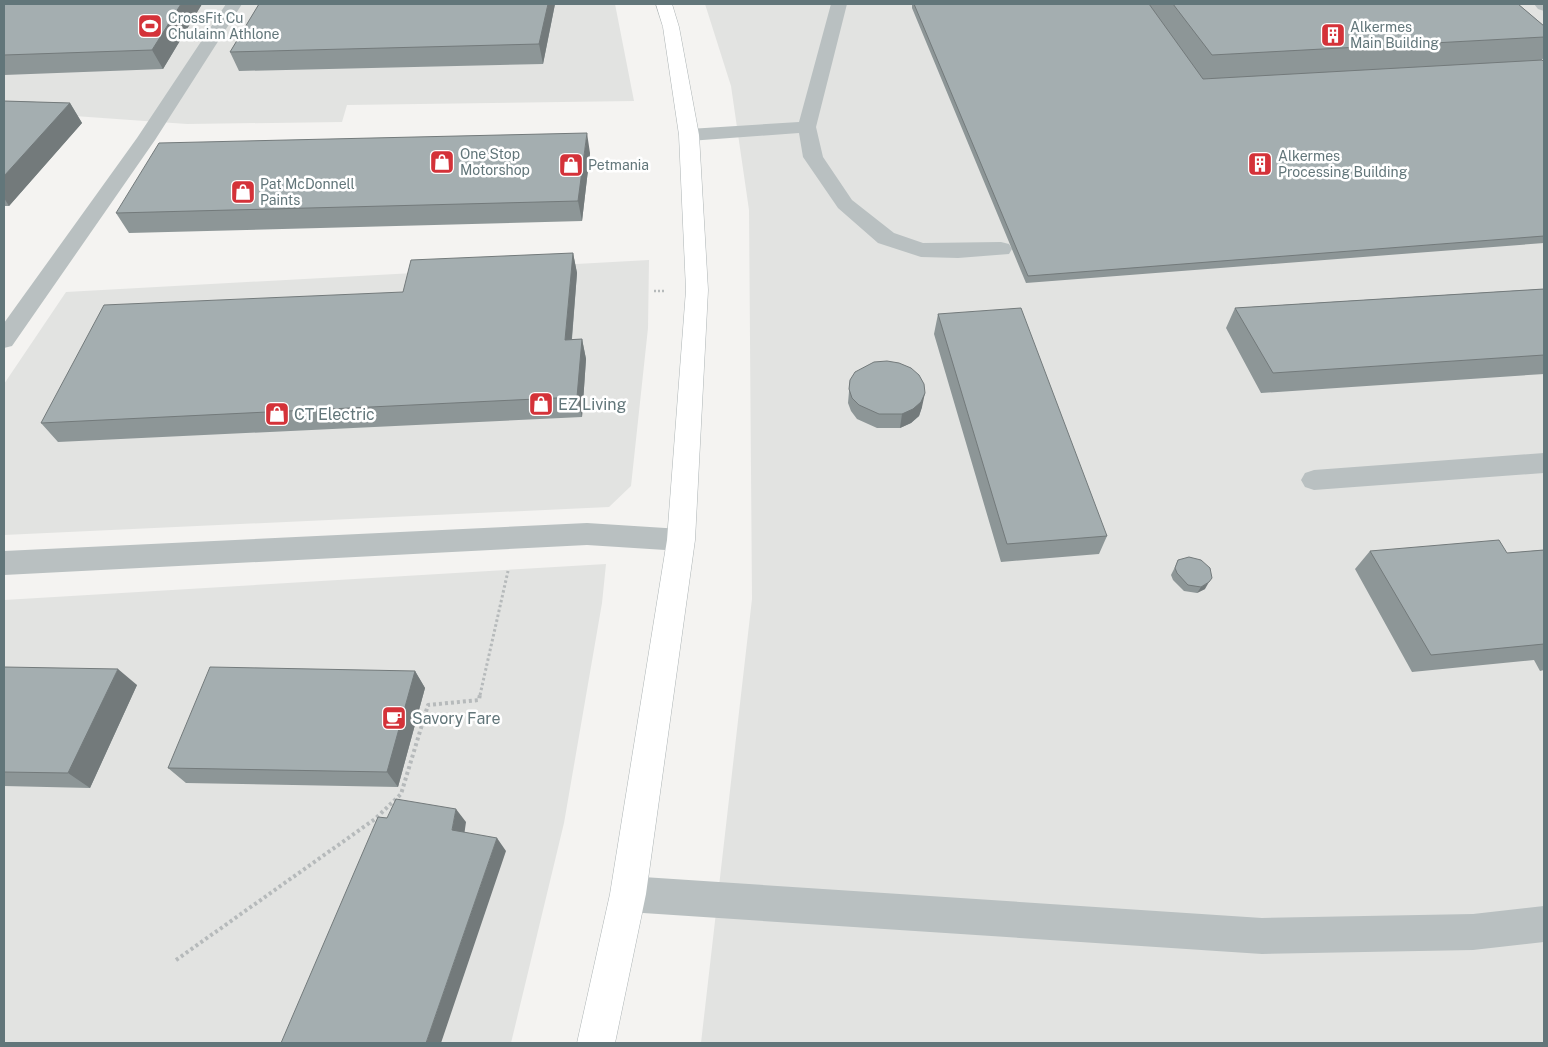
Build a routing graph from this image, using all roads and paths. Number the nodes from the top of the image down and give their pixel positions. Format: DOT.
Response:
graph roads {
  1 [pos="234,4"];
  2 [pos="664,4"];
  3 [pos="840,4"];
  4 [pos="807,127"];
  5 [pos="688,135"];
  6 [pos="1001,248"];
  7 [pos="4,340"];
  8 [pos="1544,463"];
  9 [pos="1314,480"];
  10 [pos="515,538"];
  11 [pos="681,540"];
  12 [pos="4,563"];
  13 [pos="628,894"];
  14 [pos="1544,924"];
  15 [pos="176,960"];
  16 [pos="596,1043"];
  1 -- 7 [label="street"];
  2 -- 5 [label="main road"];
  3 -- 4 [label="street"];
  4 -- 5 [label="street"];
  4 -- 6 [label="street"];
  5 -- 11 [label="main road"];
  8 -- 9 [label="street"];
  10 -- 11 [label="street"];
  10 -- 12 [label="street"];
  10 -- 15 [label="path"];
  11 -- 13 [label="main road"];
  13 -- 14 [label="street"];
  13 -- 16 [label="main road"];
}
